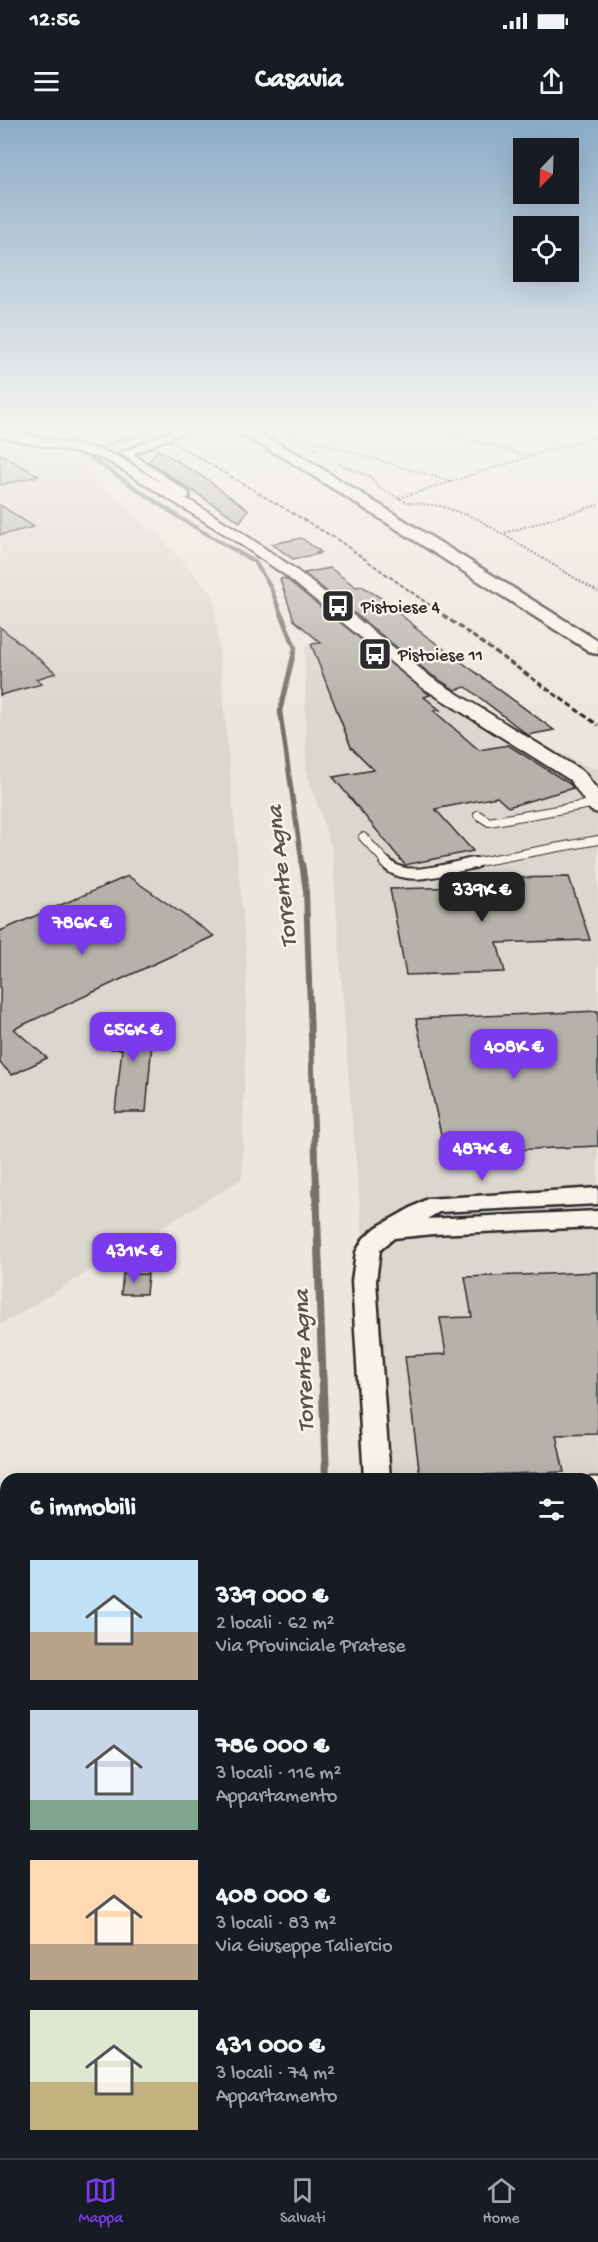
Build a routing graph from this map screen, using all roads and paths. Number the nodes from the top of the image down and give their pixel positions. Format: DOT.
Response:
graph roads {
  1 [pos="213,521"];
  2 [pos="395,521"];
  3 [pos="481,521"];
  4 [pos="544,521"];
  5 [pos="500,534"];
  6 [pos="598,591"];
  7 [pos="598,649"];
  8 [pos="598,805"];
  9 [pos="478,815"];
  10 [pos="363,837"];
  11 [pos="598,840"];
  12 [pos="598,1196"];
  13 [pos="598,1218"];
  14 [pos="385,1233"];
  15 [pos="377,1473"];
  1 -- 8 [label="street"];
  2 -- 7 [label="main road"];
  3 -- 5 [label="path"];
  4 -- 5 [label="path"];
  5 -- 6 [label="path"];
  8 -- 9 [label="lane"];
  10 -- 11 [label="lane"];
  12 -- 14 [label="street"];
  13 -- 14 [label="street"];
  14 -- 15 [label="street"];
}
